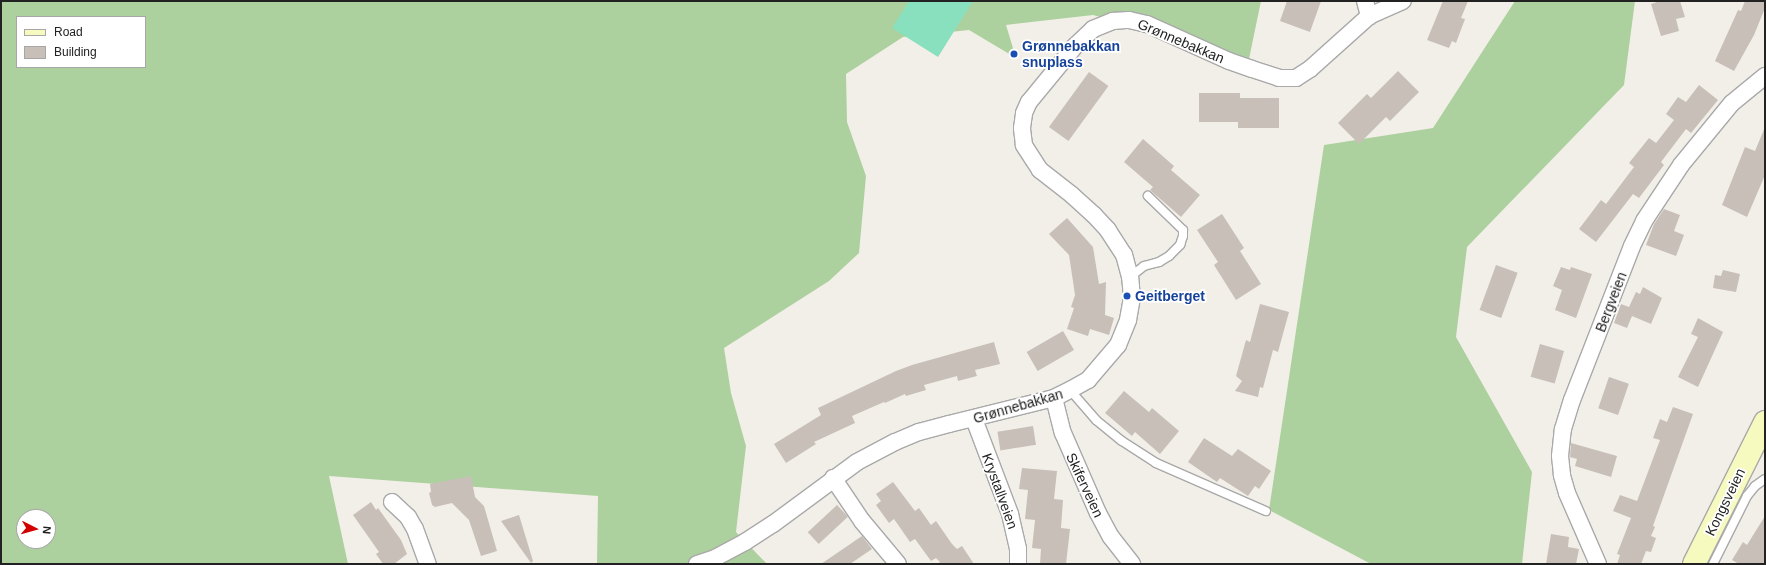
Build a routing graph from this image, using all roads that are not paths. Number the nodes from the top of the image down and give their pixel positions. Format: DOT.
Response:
graph roads {
  1 [pos="1403,1"];
  2 [pos="1367,8"];
  3 [pos="1765,76"];
  4 [pos="1148,196"];
  5 [pos="1130,277"];
  6 [pos="1070,390"];
  7 [pos="1054,398"];
  8 [pos="974,419"];
  9 [pos="1762,435"];
  10 [pos="833,478"];
  11 [pos="1765,479"];
  12 [pos="392,502"];
  13 [pos="1266,511"];
  14 [pos="428,564"];
  15 [pos="697,564"];
  16 [pos="898,564"];
  17 [pos="1018,564"];
  18 [pos="1132,564"];
  19 [pos="1598,564"];
  20 [pos="1694,564"];
  21 [pos="1713,564"];
  1 -- 2 [label="street, Grønnebakkan"];
  2 -- 5 [label="street, Grønnebakkan"];
  3 -- 19 [label="street, Bergveien"];
  4 -- 5 [label="lane"];
  5 -- 6 [label="street, Grønnebakkan"];
  6 -- 7 [label="street, Grønnebakkan"];
  6 -- 13 [label="lane"];
  7 -- 8 [label="street, Grønnebakkan"];
  7 -- 18 [label="street, Skiferveien"];
  8 -- 10 [label="street, Grønnebakkan"];
  8 -- 17 [label="street, Krystallveien"];
  9 -- 20 [label="main road, Kongsveien"];
  10 -- 15 [label="street, Grønnebakkan"];
  10 -- 16 [label="street"];
  11 -- 21 [label="lane, Kongsveien"];
  12 -- 14 [label="street"];
}
